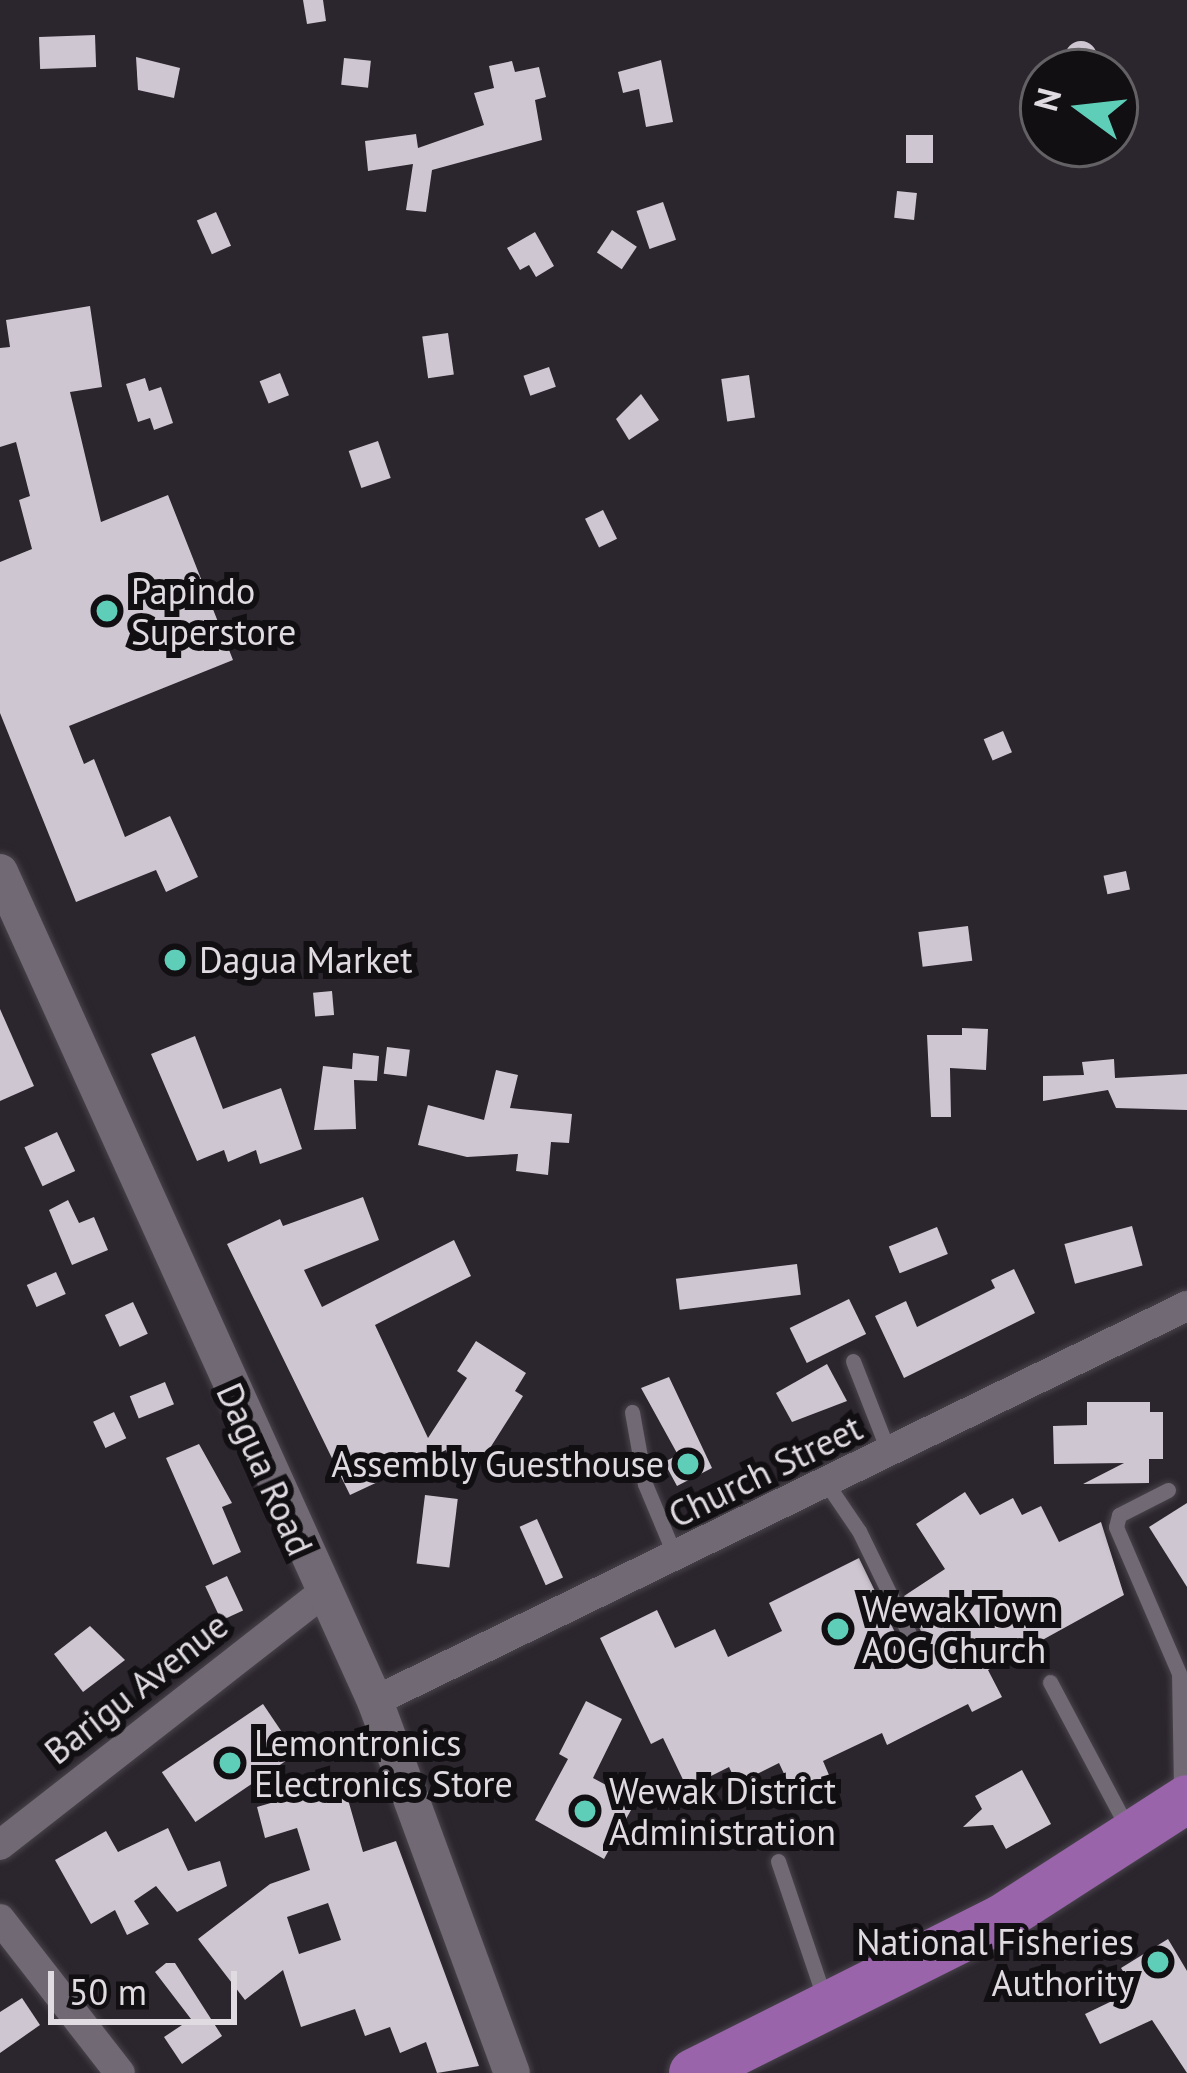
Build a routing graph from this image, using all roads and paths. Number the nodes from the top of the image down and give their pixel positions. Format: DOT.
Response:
graph roads {
  1 [pos="0,872"];
  2 [pos="1187,1306"];
  3 [pos="853,1361"];
  4 [pos="632,1412"];
  5 [pos="889,1453"];
  6 [pos="827,1484"];
  7 [pos="1168,1490"];
  8 [pos="676,1558"];
  9 [pos="321,1594"];
  10 [pos="916,1648"];
  11 [pos="1050,1682"];
  12 [pos="375,1701"];
  13 [pos="1184,1801"];
  14 [pos="1131,1835"];
  15 [pos="0,1845"];
  16 [pos="778,1861"];
  17 [pos="0,1919"];
  18 [pos="827,2006"];
  19 [pos="120,2073"];
  20 [pos="512,2073"];
  21 [pos="693,2073"];
  1 -- 9 [label="street, Dagua Road"];
  2 -- 5 [label="street, Church Street"];
  3 -- 5 [label="lane"];
  4 -- 8 [label="lane"];
  5 -- 6 [label="street, Church Street"];
  6 -- 8 [label="street, Church Street"];
  6 -- 10 [label="lane"];
  7 -- 13 [label="lane"];
  8 -- 12 [label="street, Church Street"];
  9 -- 12 [label="street, Dagua Road"];
  9 -- 15 [label="street, Barigu Avenue"];
  11 -- 14 [label="lane"];
  12 -- 20 [label="street, Dagua Road"];
  13 -- 14 [label="main road"];
  14 -- 18 [label="main road"];
  16 -- 18 [label="lane"];
  17 -- 19 [label="street"];
  18 -- 21 [label="main road"];
}
